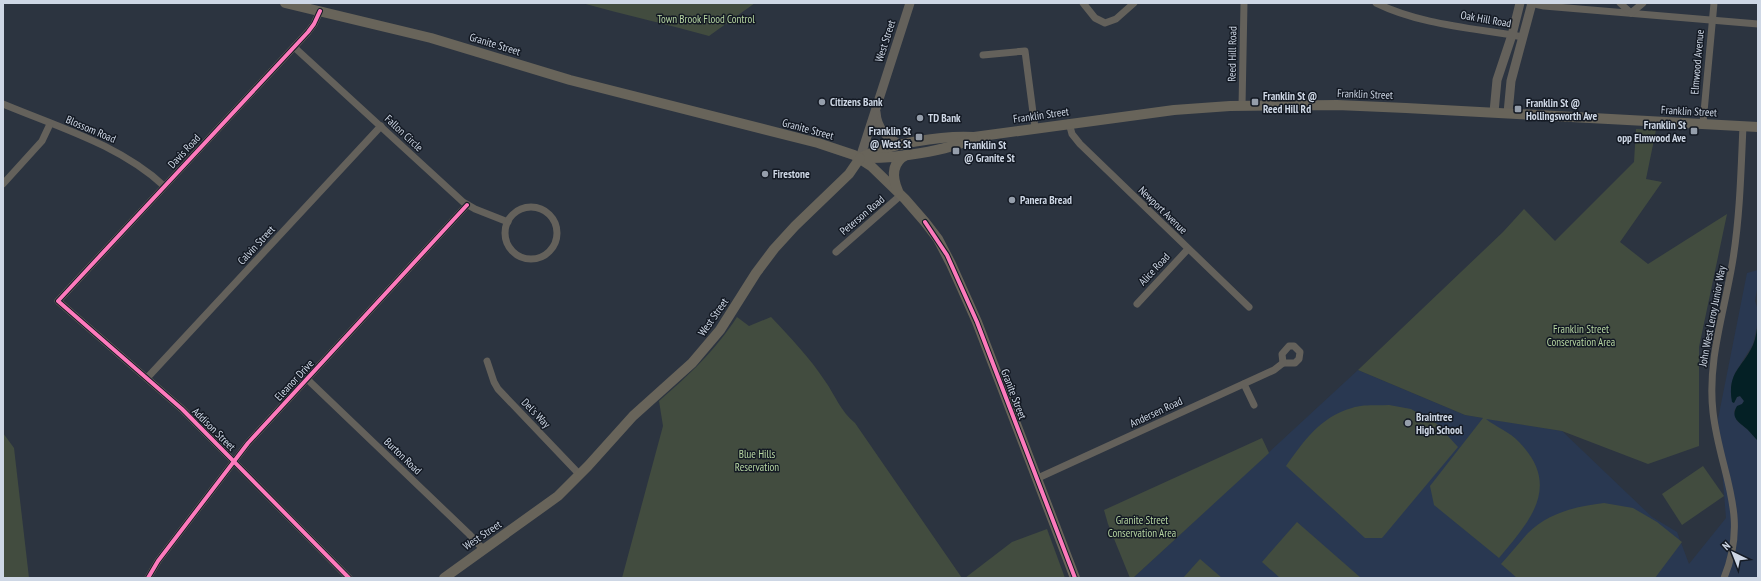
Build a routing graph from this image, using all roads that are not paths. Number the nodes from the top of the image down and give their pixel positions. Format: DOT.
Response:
graph roads {
  1 [pos="285,3"];
  2 [pos="910,3"];
  3 [pos="1083,3"];
  4 [pos="1134,3"];
  5 [pos="1244,3"];
  6 [pos="1376,3"];
  7 [pos="1520,3"];
  8 [pos="1531,3"];
  9 [pos="1620,3"];
  10 [pos="1643,3"];
  11 [pos="1714,3"];
  12 [pos="320,11"];
  13 [pos="1631,13"];
  14 [pos="1712,20"];
  15 [pos="1758,24"];
  16 [pos="1512,35"];
  17 [pos="1523,37"];
  18 [pos="294,47"];
  19 [pos="983,55"];
  20 [pos="3,104"];
  21 [pos="1242,106"];
  22 [pos="876,111"];
  23 [pos="1494,112"];
  24 [pos="1508,113"];
  25 [pos="1069,123"];
  26 [pos="50,124"];
  27 [pos="1703,124"];
  28 [pos="381,126"];
  29 [pos="1743,126"];
  30 [pos="1758,127"];
  31 [pos="1034,128"];
  32 [pos="974,137"];
  33 [pos="901,145"];
  34 [pos="909,154"];
  35 [pos="860,158"];
  36 [pos="3,184"];
  37 [pos="164,186"];
  38 [pos="899,193"];
  39 [pos="467,205"];
  40 [pos="508,222"];
  41 [pos="1188,249"];
  42 [pos="836,252"];
  43 [pos="58,301"];
  44 [pos="1136,304"];
  45 [pos="1249,308"];
  46 [pos="487,361"];
  47 [pos="1283,363"];
  48 [pos="147,378"];
  49 [pos="306,379"];
  50 [pos="1244,384"];
  51 [pos="1254,405"];
  52 [pos="234,461"];
  53 [pos="580,475"];
  54 [pos="1038,478"];
  55 [pos="482,549"];
  56 [pos="148,578"];
  57 [pos="349,578"];
  58 [pos="444,578"];
  59 [pos="1075,578"];
  60 [pos="1724,578"];
  1 -- 12 [label="main road, Granite Street"];
  2 -- 22 [label="street, West Street"];
  3 -- 4 [label="street"];
  5 -- 21 [label="street, Reed Hill Road"];
  6 -- 16 [label="street, Oak Hill Road"];
  7 -- 16 [label="street"];
  8 -- 13 [label="street"];
  8 -- 17 [label="street"];
  9 -- 13 [label="street"];
  10 -- 13 [label="street"];
  11 -- 14 [label="street, Elmwood Avenue"];
  12 -- 18 [label="street, Davis Road"];
  12 -- 35 [label="main road, Granite Street"];
  13 -- 14 [label="street"];
  14 -- 15 [label="street"];
  14 -- 27 [label="street, Elmwood Avenue"];
  16 -- 17 [label="street, Oak Hill Road"];
  16 -- 23 [label="street"];
  17 -- 24 [label="street"];
  18 -- 28 [label="street, Fallon Circle"];
  18 -- 37 [label="street, Davis Road"];
  19 -- 31 [label="street"];
  20 -- 26 [label="street, Blossom Road"];
  21 -- 23 [label="main road, Franklin Street"];
  21 -- 25 [label="main road, Franklin Street"];
  22 -- 33 [label="street"];
  22 -- 35 [label="street, West Street"];
  23 -- 24 [label="main road, Franklin Street"];
  24 -- 27 [label="main road, Franklin Street"];
  25 -- 31 [label="main road, Franklin Street"];
  25 -- 41 [label="street, Newport Avenue"];
  26 -- 36 [label="street"];
  26 -- 37 [label="street, Blossom Road"];
  27 -- 29 [label="main road, Franklin Street"];
  28 -- 39 [label="street, Fallon Circle"];
  28 -- 48 [label="street, Calvin Street"];
  29 -- 30 [label="main road, Franklin Street"];
  29 -- 60 [label="street, John West Leroy Junior Way"];
  31 -- 32 [label="main road, Franklin Street"];
  32 -- 33 [label="main road, Franklin Street"];
  32 -- 34 [label="main road, Franklin Street"];
  33 -- 35 [label="main road, Franklin Street"];
  34 -- 35 [label="main road, Franklin Street"];
  34 -- 38 [label="main road"];
  35 -- 38 [label="main road, Granite Street"];
  35 -- 53 [label="main road, West Street"];
  37 -- 43 [label="street, Davis Road"];
  38 -- 42 [label="street, Peterson Road"];
  38 -- 54 [label="main road, Granite Street"];
  39 -- 40 [label="street, Fallon Circle"];
  39 -- 49 [label="street, Eleanor Drive"];
  40 -- 40 [label="street"];
  41 -- 44 [label="street, Alice Road"];
  41 -- 45 [label="street, Newport Avenue"];
  43 -- 48 [label="street, Addison Street"];
  46 -- 53 [label="street, Del's Way"];
  47 -- 50 [label="street, Andersen Road"];
  48 -- 52 [label="street, Addison Street"];
  49 -- 52 [label="street, Eleanor Drive"];
  49 -- 55 [label="street, Burton Road"];
  50 -- 51 [label="street"];
  50 -- 54 [label="street, Andersen Road"];
  52 -- 56 [label="street, Eleanor Drive"];
  52 -- 57 [label="street, Addison Street"];
  53 -- 55 [label="main road, West Street"];
  54 -- 59 [label="main road, Granite Street"];
  55 -- 58 [label="main road, West Street"];
}
